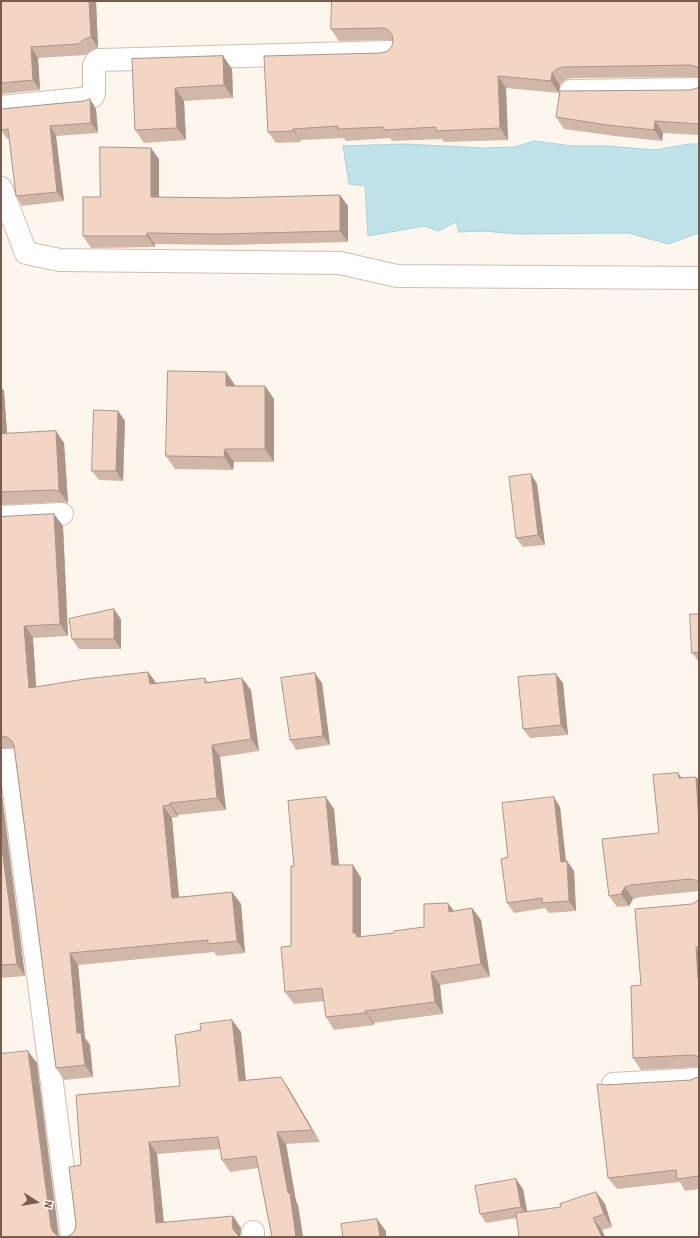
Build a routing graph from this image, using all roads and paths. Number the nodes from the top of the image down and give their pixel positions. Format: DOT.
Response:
graph roads {
  1 [pos="389,52"];
  2 [pos="699,89"];
  3 [pos="571,90"];
  4 [pos="1,107"];
  5 [pos="1,188"];
  6 [pos="699,278"];
  7 [pos="62,514"];
  8 [pos="1,517"];
  9 [pos="1,760"];
  10 [pos="699,1079"];
  11 [pos="613,1084"];
  12 [pos="72,1237"];
  1 -- 4 [label="street"];
  2 -- 3 [label="street"];
  5 -- 6 [label="street"];
  7 -- 8 [label="street"];
  9 -- 12 [label="street"];
  10 -- 11 [label="street"];
}
